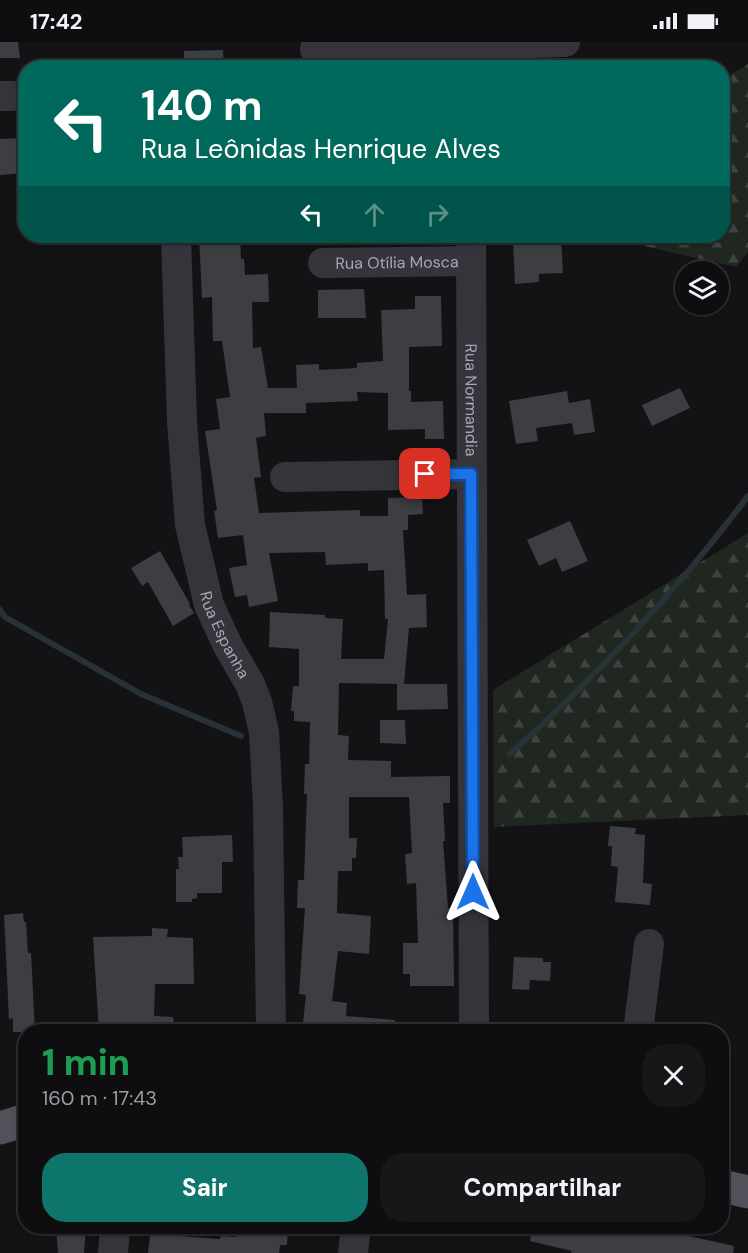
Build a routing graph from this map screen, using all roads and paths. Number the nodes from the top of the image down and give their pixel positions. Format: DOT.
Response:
graph roads {
  1 [pos="565,42"];
  2 [pos="315,49"];
  3 [pos="470,51"];
  4 [pos="176,243"];
  5 [pos="471,248"];
  6 [pos="323,263"];
  7 [pos="471,474"];
  8 [pos="285,477"];
  9 [pos="649,944"];
  10 [pos="271,1024"];
  11 [pos="474,1024"];
  12 [pos="639,1024"];
  13 [pos="18,1122"];
  14 [pos="0,1128"];
  15 [pos="729,1188"];
  16 [pos="748,1192"];
  17 [pos="114,1234"];
  18 [pos="355,1234"];
  19 [pos="112,1253"];
  20 [pos="353,1253"];
  1 -- 3 [label="street"];
  2 -- 3 [label="street"];
  4 -- 10 [label="street, Rua Espanha"];
  5 -- 6 [label="street, Rua Otília Mosca"];
  5 -- 7 [label="street, Rua Normandia"];
  7 -- 8 [label="street"];
  7 -- 11 [label="street, Rua Normandia"];
  9 -- 12 [label="street"];
  13 -- 14 [label="main road"];
  15 -- 16 [label="main road"];
  17 -- 19 [label="street"];
  18 -- 20 [label="street"];
}
